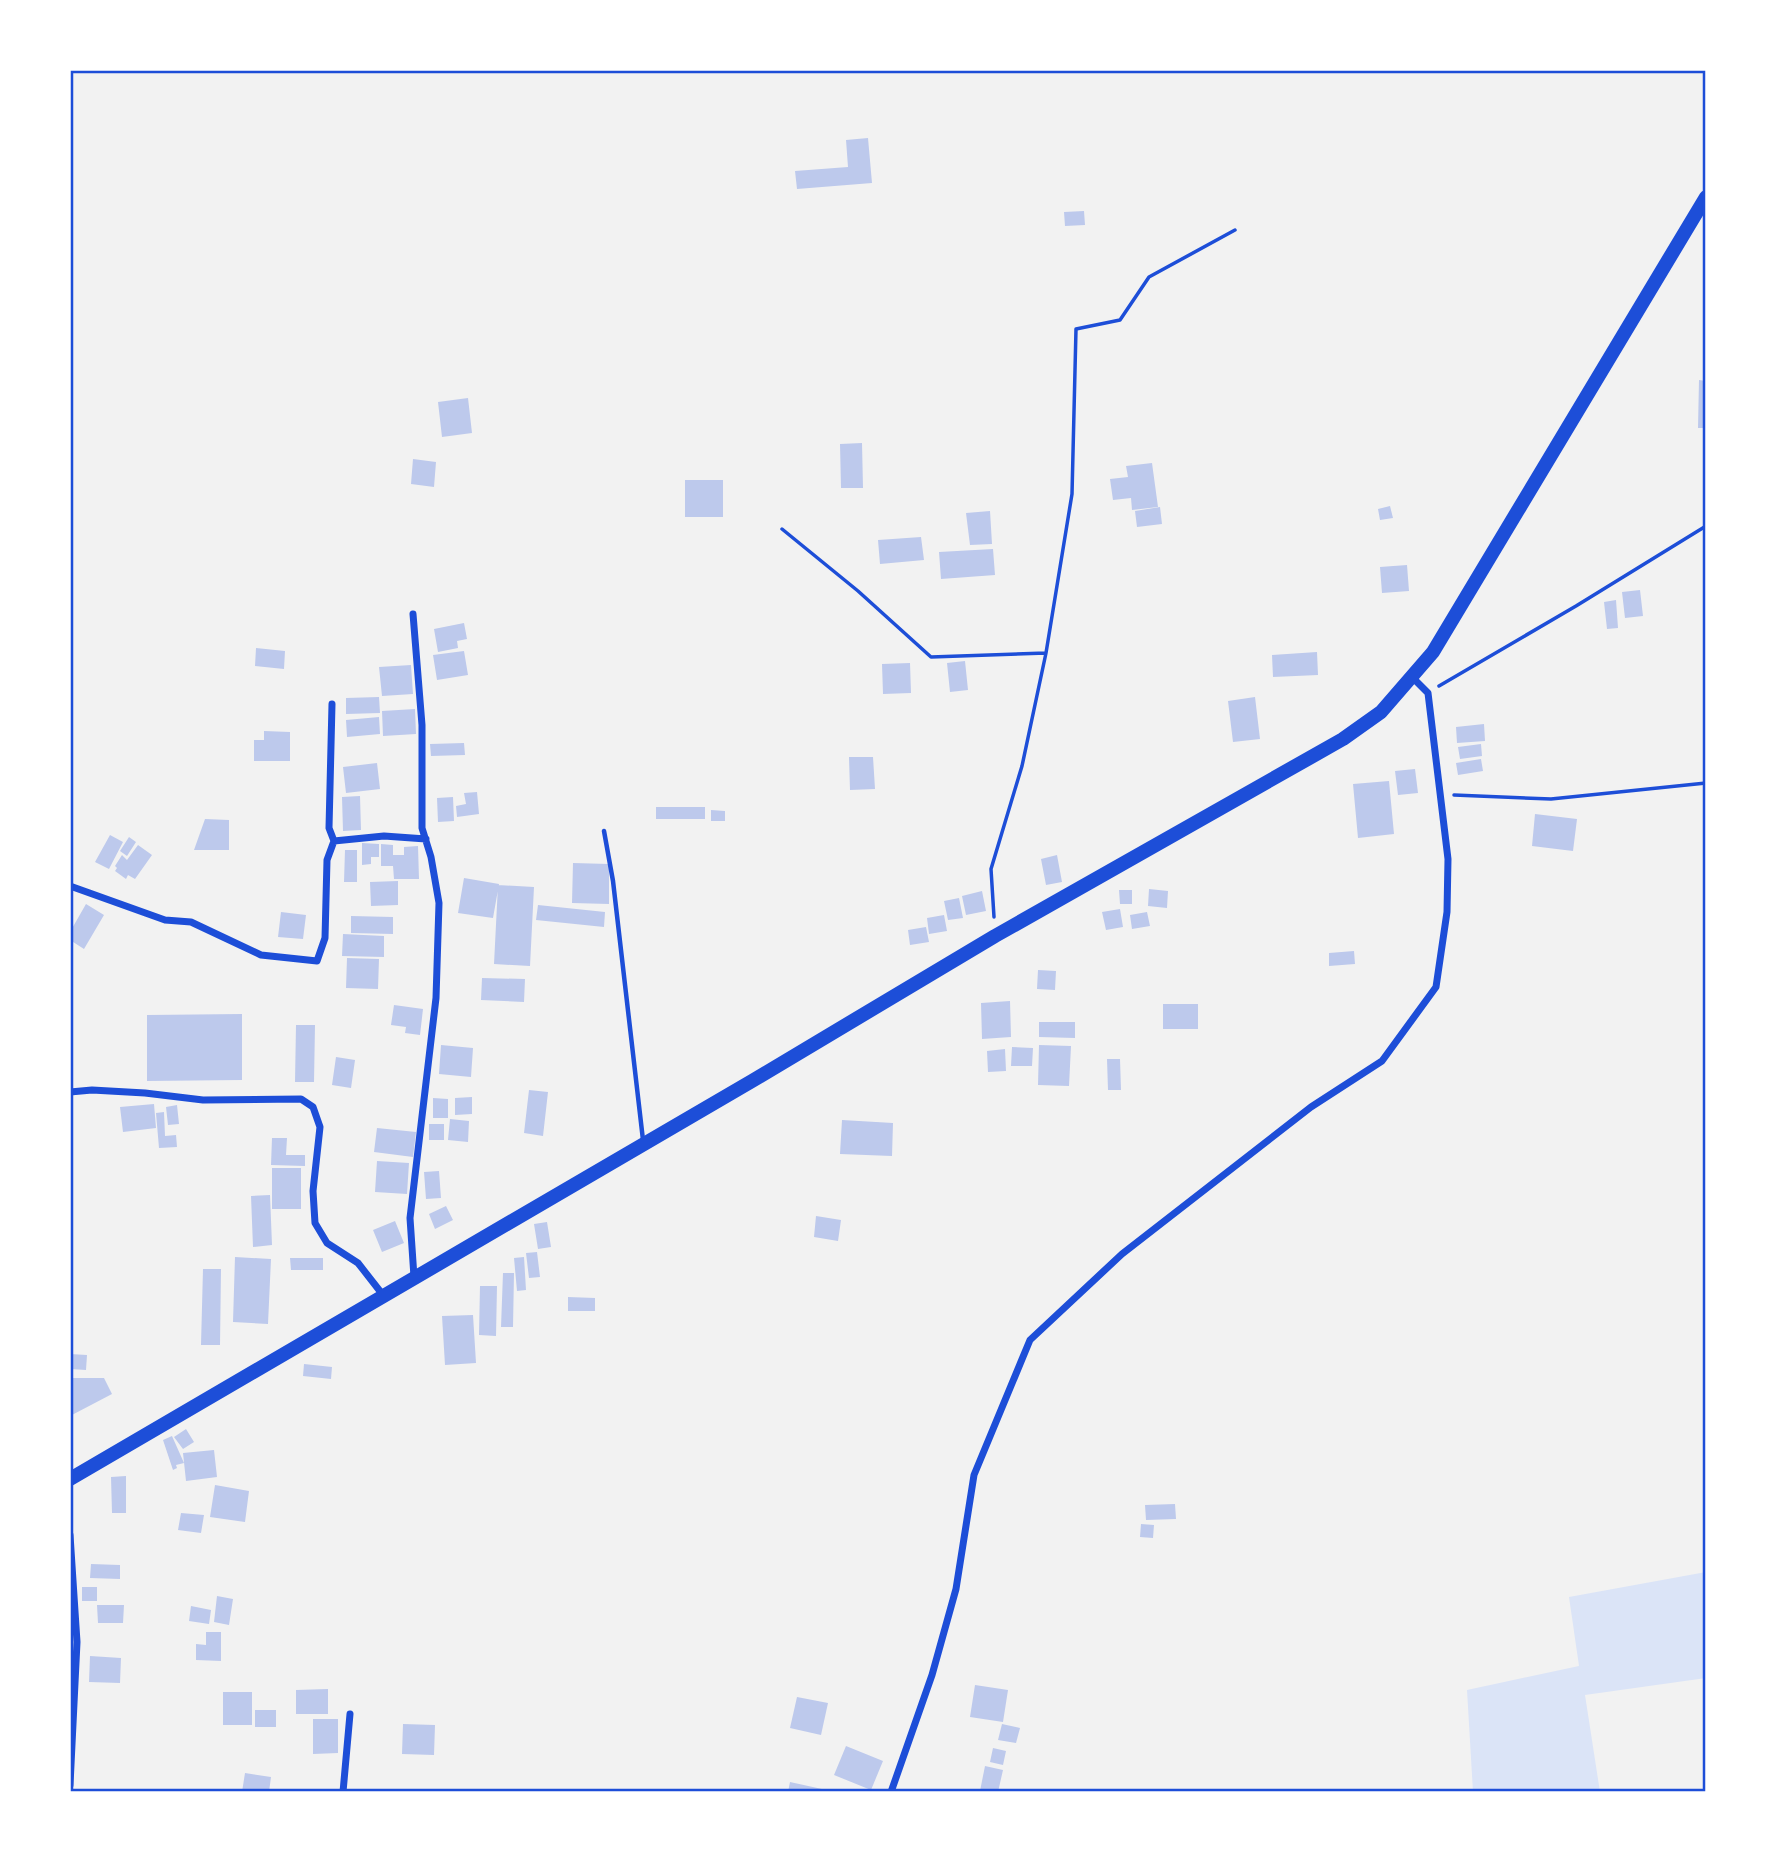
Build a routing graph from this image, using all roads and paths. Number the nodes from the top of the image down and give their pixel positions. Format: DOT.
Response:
graph roads {
  1 [pos="1706,197"];
  2 [pos="1235,230"];
  3 [pos="1706,526"];
  4 [pos="782,529"];
  5 [pos="414,614"];
  6 [pos="1046,653"];
  7 [pos="1412,677"];
  8 [pos="1428,693"];
  9 [pos="332,704"];
  10 [pos="1706,783"];
  11 [pos="1441,794"];
  12 [pos="604,831"];
  13 [pos="426,839"];
  14 [pos="334,841"];
  15 [pos="70,886"];
  16 [pos="995,936"];
  17 [pos="70,1092"];
  18 [pos="644,1144"];
  19 [pos="414,1277"];
  20 [pos="383,1295"];
  21 [pos="70,1479"];
  22 [pos="70,1535"];
  23 [pos="349,1714"];
  24 [pos="70,1785"];
  25 [pos="343,1792"];
  26 [pos="891,1792"];
  1 -- 7 [label="main road"];
  2 -- 6 [label="path"];
  3 -- 8 [label="path"];
  4 -- 6 [label="path"];
  5 -- 13 [label="street"];
  6 -- 16 [label="path"];
  7 -- 8 [label="street"];
  7 -- 16 [label="main road"];
  8 -- 11 [label="street"];
  9 -- 14 [label="street"];
  10 -- 11 [label="path"];
  11 -- 26 [label="street"];
  12 -- 18 [label="lane"];
  13 -- 14 [label="street"];
  13 -- 19 [label="street"];
  14 -- 15 [label="street"];
  16 -- 18 [label="main road"];
  17 -- 20 [label="street"];
  18 -- 19 [label="main road"];
  19 -- 20 [label="main road"];
  20 -- 21 [label="main road"];
  22 -- 24 [label="street"];
  23 -- 25 [label="street"];
}
